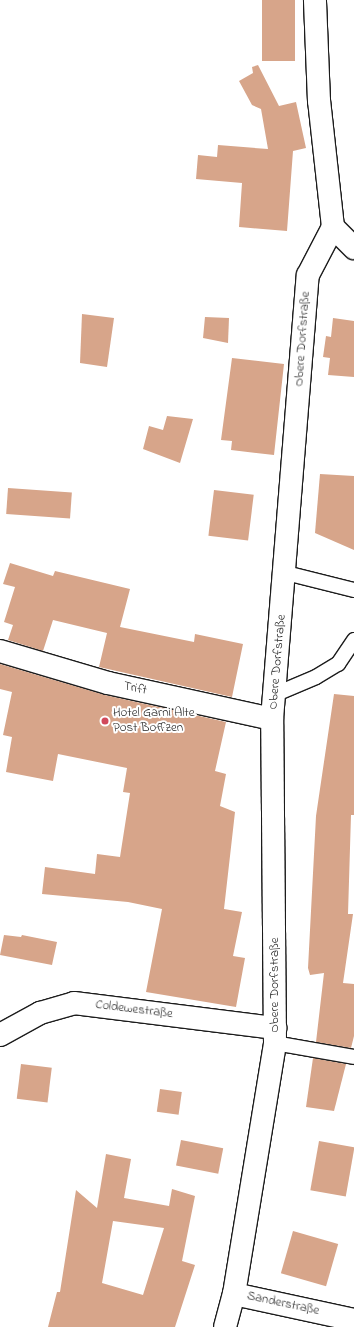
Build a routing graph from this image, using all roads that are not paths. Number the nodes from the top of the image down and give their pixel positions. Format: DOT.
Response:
graph roads {
  1 [pos="314,0"];
  2 [pos="333,227"];
  3 [pos="354,248"];
  4 [pos="286,573"];
  5 [pos="354,590"];
  6 [pos="354,640"];
  7 [pos="0,651"];
  8 [pos="276,694"];
  9 [pos="272,719"];
  10 [pos="0,1035"];
  11 [pos="275,1035"];
  12 [pos="354,1057"];
  13 [pos="234,1294"];
  14 [pos="354,1320"];
  15 [pos="225,1327"];
  1 -- 2 [label="street"];
  2 -- 3 [label="street"];
  2 -- 4 [label="street, Obere Dorfstraße"];
  4 -- 5 [label="lane"];
  4 -- 8 [label="street, Obere Dorfstraße"];
  6 -- 8 [label="lane"];
  7 -- 9 [label="street, Trift"];
  8 -- 9 [label="street, Obere Dorfstraße"];
  9 -- 11 [label="street, Obere Dorfstraße"];
  10 -- 11 [label="street, Coldewestraße"];
  11 -- 12 [label="lane"];
  11 -- 13 [label="street, Obere Dorfstraße"];
  13 -- 14 [label="street, Sanderstraße"];
  13 -- 15 [label="street, Obere Dorfstraße"];
}
